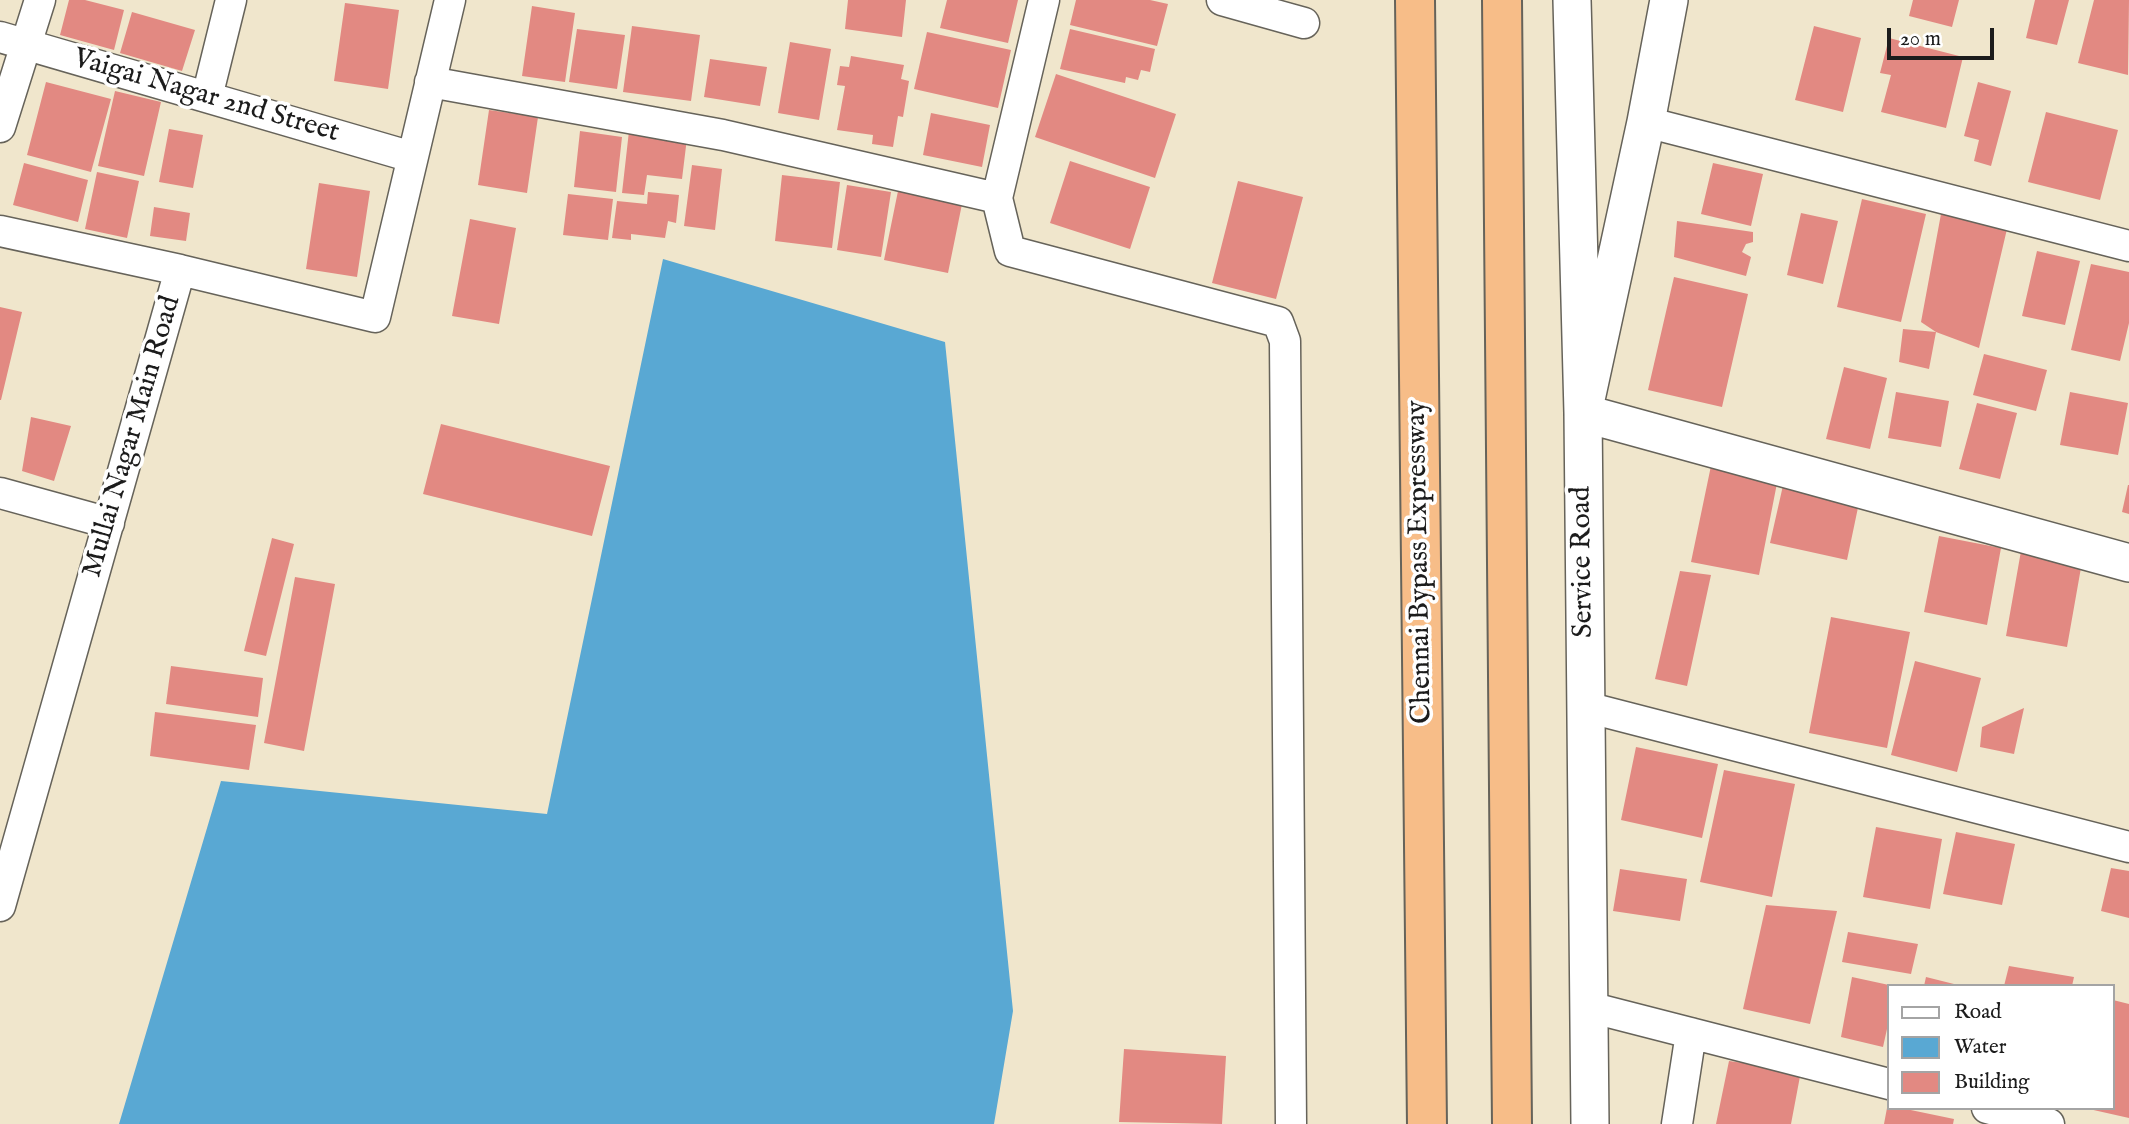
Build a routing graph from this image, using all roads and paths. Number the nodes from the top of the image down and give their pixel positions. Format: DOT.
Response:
graph roads {
  1 [pos="40,0"];
  2 [pos="231,0"];
  3 [pos="450,0"];
  4 [pos="1044,0"];
  5 [pos="1222,0"];
  6 [pos="1415,0"];
  7 [pos="1502,0"];
  8 [pos="1572,0"];
  9 [pos="1670,0"];
  10 [pos="1304,23"];
  11 [pos="13,41"];
  12 [pos="430,82"];
  13 [pos="207,97"];
  14 [pos="1646,122"];
  15 [pos="0,127"];
  16 [pos="412,157"];
  17 [pos="997,198"];
  18 [pos="0,231"];
  19 [pos="2129,246"];
  20 [pos="180,270"];
  21 [pos="1583,413"];
  22 [pos="0,493"];
  23 [pos="109,523"];
  24 [pos="2129,563"];
  25 [pos="1586,708"];
  26 [pos="2129,847"];
  27 [pos="6,862"];
  28 [pos="0,906"];
  29 [pos="1589,1007"];
  30 [pos="1691,1033"];
  31 [pos="1888,1084"];
  32 [pos="1995,1110"];
  33 [pos="1291,1124"];
  34 [pos="1427,1124"];
  35 [pos="1512,1124"];
  36 [pos="1590,1124"];
  37 [pos="1677,1124"];
  38 [pos="2049,1124"];
  1 -- 11 [label="street"];
  2 -- 13 [label="street"];
  3 -- 12 [label="street, Mullai Nagar Main Road"];
  4 -- 17 [label="street"];
  5 -- 10 [label="street"];
  6 -- 34 [label="highway, Chennai Bypass Expressway"];
  7 -- 35 [label="highway"];
  8 -- 21 [label="street, Service Road"];
  9 -- 14 [label="street"];
  11 -- 13 [label="street, Vaigai Nagar 2nd Street"];
  11 -- 15 [label="street"];
  12 -- 16 [label="street, Mullai Nagar Main Road"];
  12 -- 17 [label="street"];
  13 -- 16 [label="street, Vaigai Nagar 2nd Street"];
  14 -- 19 [label="street"];
  14 -- 21 [label="street"];
  16 -- 20 [label="street, Mullai Nagar Main Road"];
  17 -- 33 [label="street"];
  18 -- 20 [label="street"];
  20 -- 23 [label="street, Mullai Nagar Main Road"];
  21 -- 24 [label="street"];
  21 -- 25 [label="street, Service Road"];
  22 -- 23 [label="street"];
  23 -- 27 [label="street, Mullai Nagar Main Road"];
  25 -- 26 [label="street"];
  25 -- 29 [label="street, Service Road"];
  27 -- 28 [label="street, Mullai Nagar Main Road"];
  29 -- 30 [label="street"];
  29 -- 36 [label="street, Service Road"];
  30 -- 31 [label="street"];
  30 -- 37 [label="street"];
  32 -- 38 [label="street"];
}
